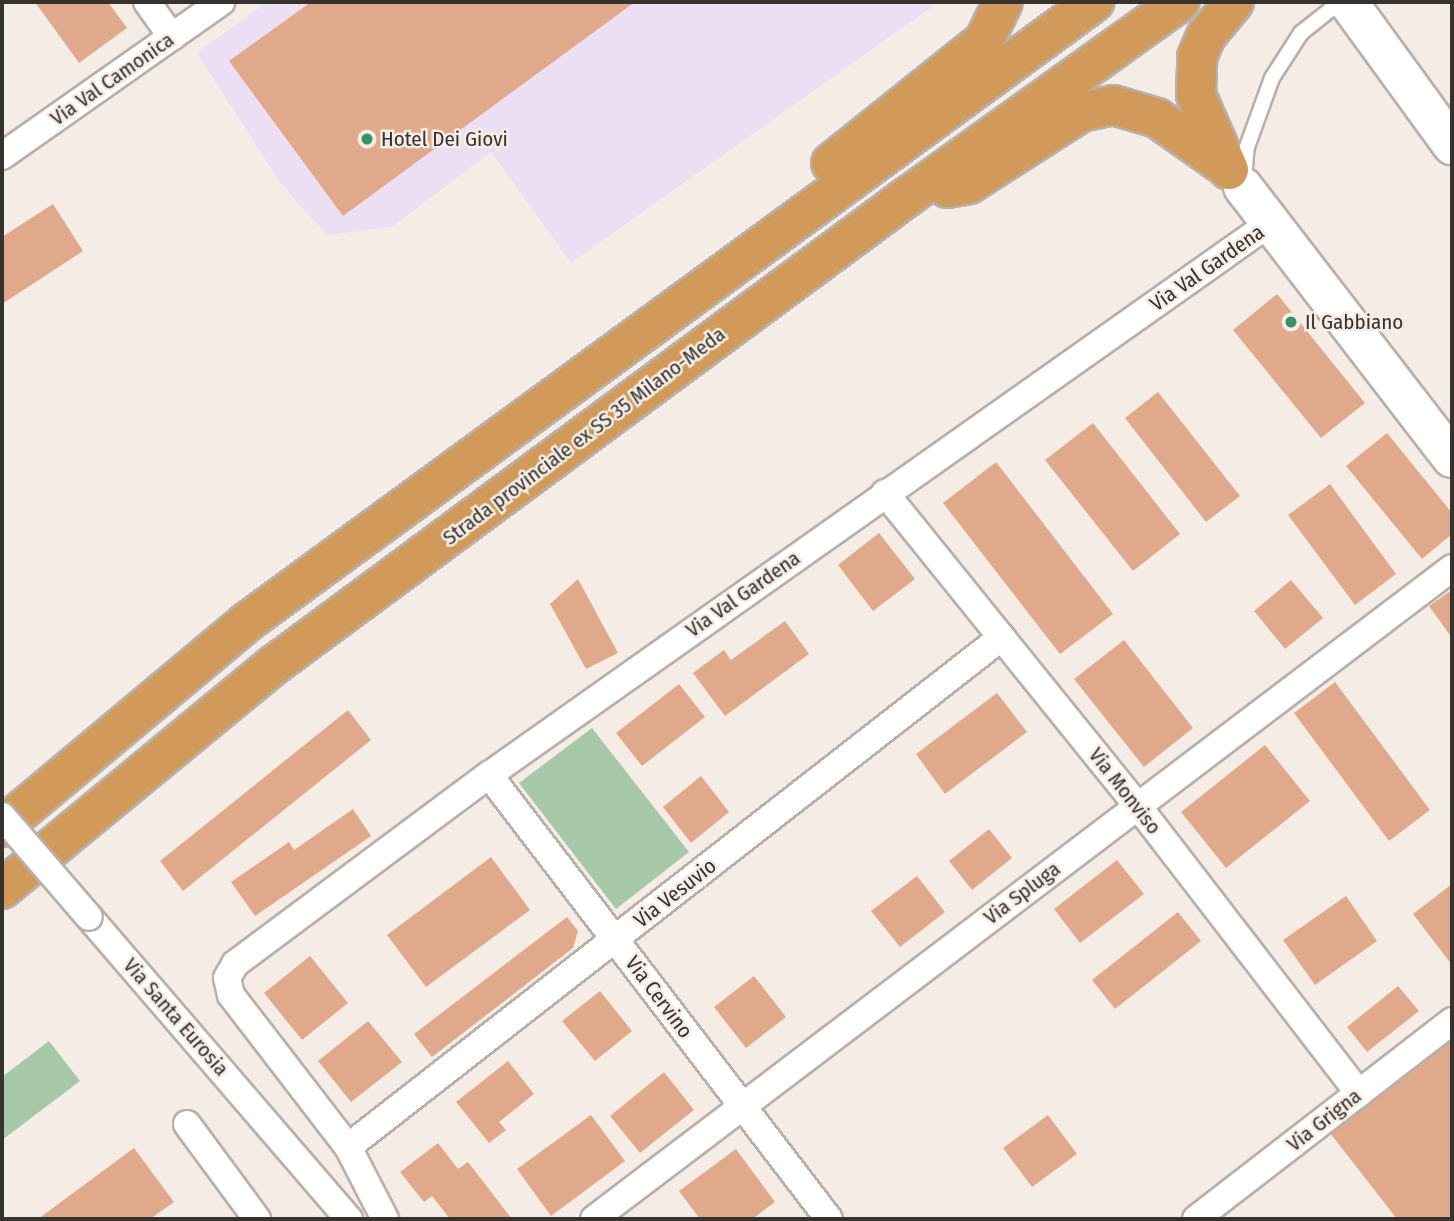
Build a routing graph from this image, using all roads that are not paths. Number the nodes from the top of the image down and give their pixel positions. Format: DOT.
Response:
graph roads {
  1 [pos="147,2"];
  2 [pos="221,2"];
  3 [pos="1003,2"];
  4 [pos="1094,2"];
  5 [pos="1179,2"];
  6 [pos="1234,2"];
  7 [pos="1340,2"];
  8 [pos="1359,16"];
  9 [pos="172,37"];
  10 [pos="1452,145"];
  11 [pos="2,156"];
  12 [pos="1235,178"];
  13 [pos="907,197"];
  14 [pos="808,209"];
  15 [pos="1270,223"];
  16 [pos="1452,458"];
  17 [pos="885,493"];
  18 [pos="1452,568"];
  19 [pos="1002,638"];
  20 [pos="488,775"];
  21 [pos="1137,805"];
  22 [pos="2,816"];
  23 [pos="2,827"];
  24 [pos="2,889"];
  25 [pos="615,940"];
  26 [pos="1452,1021"];
  27 [pos="1359,1093"];
  28 [pos="742,1108"];
  29 [pos="187,1124"];
  30 [pos="348,1147"];
  31 [pos="257,1219"];
  32 [pos="349,1219"];
  33 [pos="385,1219"];
  34 [pos="594,1219"];
  35 [pos="829,1219"];
  36 [pos="1196,1219"];
  1 -- 9 [label="street"];
  2 -- 9 [label="street, Via Val Camonica"];
  3 -- 14 [label="highway"];
  4 -- 14 [label="highway"];
  5 -- 13 [label="highway, Strada provinciale ex SS 35 Milano-Meda"];
  6 -- 12 [label="highway"];
  7 -- 12 [label="lane"];
  8 -- 10 [label="main road"];
  9 -- 11 [label="street, Via Val Camonica"];
  12 -- 13 [label="highway"];
  12 -- 15 [label="main road"];
  13 -- 24 [label="highway, Strada provinciale ex SS 35 Milano-Meda"];
  14 -- 23 [label="highway"];
  15 -- 16 [label="main road"];
  15 -- 17 [label="street, Via Val Gardena"];
  17 -- 19 [label="street, Via Monviso"];
  17 -- 20 [label="street, Via Val Gardena"];
  18 -- 21 [label="street, Via Spluga"];
  19 -- 21 [label="street, Via Monviso"];
  19 -- 25 [label="street, Via Vesuvio"];
  20 -- 25 [label="street, Via Cervino"];
  20 -- 30 [label="street, Via Val Gardena"];
  21 -- 27 [label="street, Via Monviso"];
  21 -- 28 [label="street, Via Spluga"];
  22 -- 32 [label="street, Via Santa Eurosia, bridge"];
  25 -- 28 [label="street, Via Cervino"];
  25 -- 30 [label="street, Via Vesuvio"];
  26 -- 27 [label="street, Via Grigna"];
  27 -- 36 [label="street, Via Grigna"];
  28 -- 34 [label="street, Via Spluga"];
  28 -- 35 [label="street, Via Cervino"];
  29 -- 31 [label="street"];
  30 -- 33 [label="street"];
}
